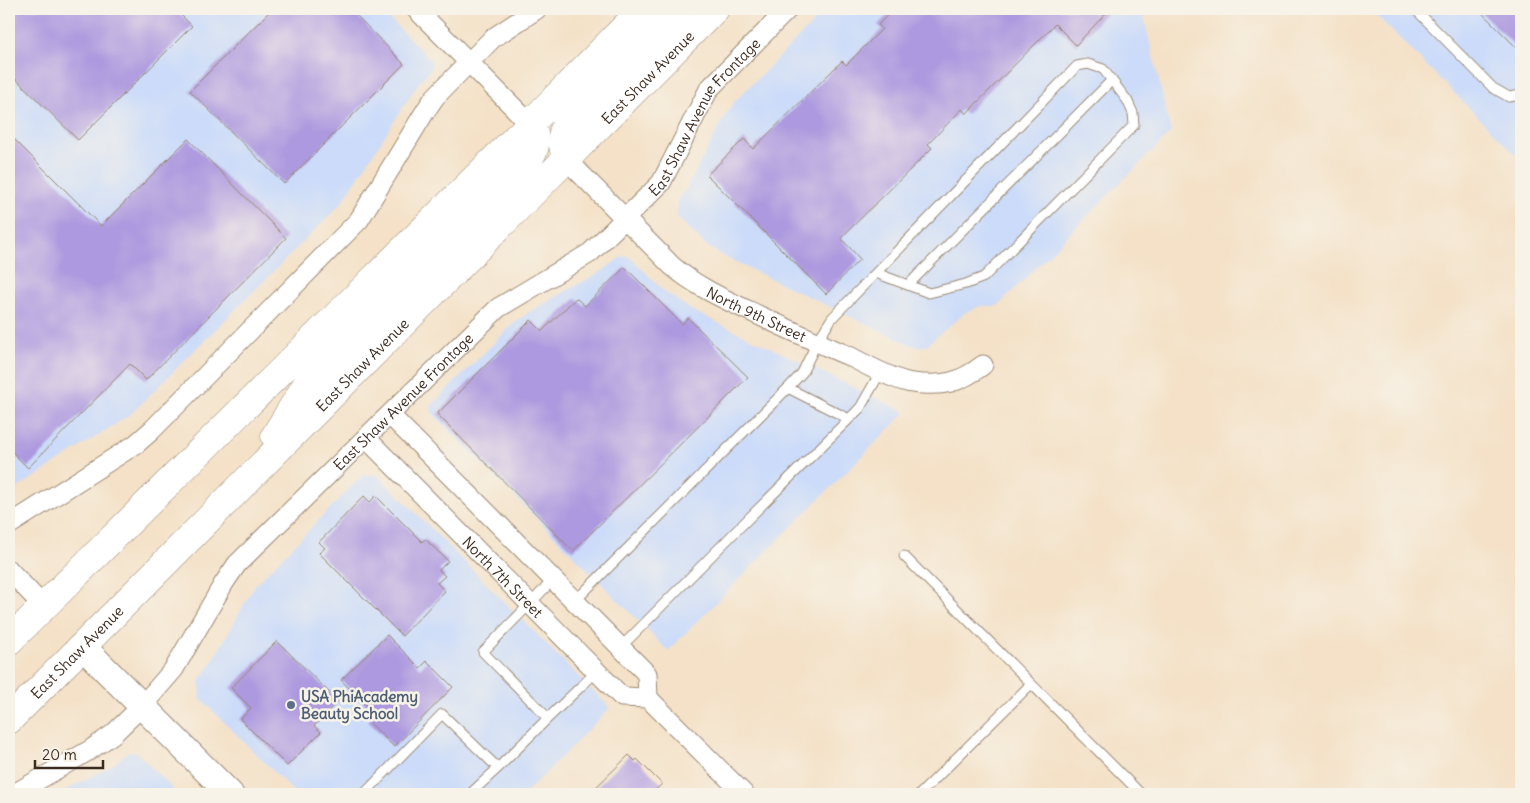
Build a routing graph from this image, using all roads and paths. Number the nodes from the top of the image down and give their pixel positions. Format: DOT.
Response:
graph roads {
  1 [pos="416,9"];
  2 [pos="537,9"];
  3 [pos="643,9"];
  4 [pos="677,9"];
  5 [pos="715,9"];
  6 [pos="788,9"];
  7 [pos="1416,9"];
  8 [pos="469,62"];
  9 [pos="1112,80"];
  10 [pos="1521,95"];
  11 [pos="530,124"];
  12 [pos="566,158"];
  13 [pos="625,219"];
  14 [pos="876,273"];
  15 [pos="908,285"];
  16 [pos="817,342"];
  17 [pos="983,366"];
  18 [pos="881,371"];
  19 [pos="788,388"];
  20 [pos="390,415"];
  21 [pos="849,419"];
  22 [pos="366,438"];
  23 [pos="253,474"];
  24 [pos="9,525"];
  25 [pos="904,556"];
  26 [pos="9,570"];
  27 [pos="553,580"];
  28 [pos="575,601"];
  29 [pos="530,604"];
  30 [pos="43,606"];
  31 [pos="9,641"];
  32 [pos="82,646"];
  33 [pos="621,647"];
  34 [pos="598,672"];
  35 [pos="1031,684"];
  36 [pos="648,698"];
  37 [pos="142,706"];
  38 [pos="548,718"];
  39 [pos="9,720"];
  40 [pos="498,768"];
  41 [pos="14,794"];
  42 [pos="230,794"];
  43 [pos="364,794"];
  44 [pos="470,794"];
  45 [pos="744,794"];
  46 [pos="920,794"];
  47 [pos="1141,794"];
  1 -- 8 [label="street"];
  2 -- 8 [label="street"];
  3 -- 11 [label="main road"];
  4 -- 12 [label="main road"];
  5 -- 12 [label="main road, East Shaw Avenue"];
  6 -- 13 [label="street, East Shaw Avenue Frontage"];
  7 -- 10 [label="lane"];
  8 -- 11 [label="street"];
  8 -- 24 [label="street"];
  9 -- 14 [label="lane"];
  9 -- 15 [label="lane"];
  9 -- 15 [label="lane"];
  11 -- 23 [label="main road"];
  11 -- 30 [label="main road"];
  12 -- 13 [label="street, North 9th Street"];
  12 -- 23 [label="main road, East Shaw Avenue"];
  13 -- 16 [label="street, North 9th Street"];
  13 -- 20 [label="street, East Shaw Avenue Frontage"];
  14 -- 15 [label="lane"];
  14 -- 16 [label="lane"];
  16 -- 18 [label="street, North 9th Street"];
  16 -- 19 [label="lane"];
  17 -- 18 [label="street, North 9th Street"];
  18 -- 21 [label="lane"];
  19 -- 21 [label="lane"];
  19 -- 28 [label="lane"];
  20 -- 22 [label="street, East Shaw Avenue Frontage"];
  20 -- 27 [label="street"];
  21 -- 33 [label="lane"];
  22 -- 29 [label="street, North 7th Street"];
  22 -- 37 [label="street, East Shaw Avenue Frontage"];
  23 -- 32 [label="main road, East Shaw Avenue"];
  25 -- 35 [label="lane"];
  26 -- 30 [label="street"];
  27 -- 28 [label="street"];
  27 -- 29 [label="lane"];
  28 -- 33 [label="street"];
  29 -- 34 [label="street, North 7th Street"];
  29 -- 38 [label="lane"];
  30 -- 31 [label="main road"];
  32 -- 37 [label="street"];
  32 -- 39 [label="main road, East Shaw Avenue"];
  33 -- 36 [label="street"];
  34 -- 36 [label="street, North 7th Street"];
  34 -- 38 [label="lane"];
  35 -- 46 [label="lane"];
  35 -- 47 [label="lane"];
  36 -- 45 [label="street"];
  37 -- 41 [label="street, East Shaw Avenue Frontage"];
  37 -- 42 [label="street"];
  38 -- 40 [label="lane"];
  40 -- 43 [label="lane"];
  40 -- 44 [label="lane"];
}
